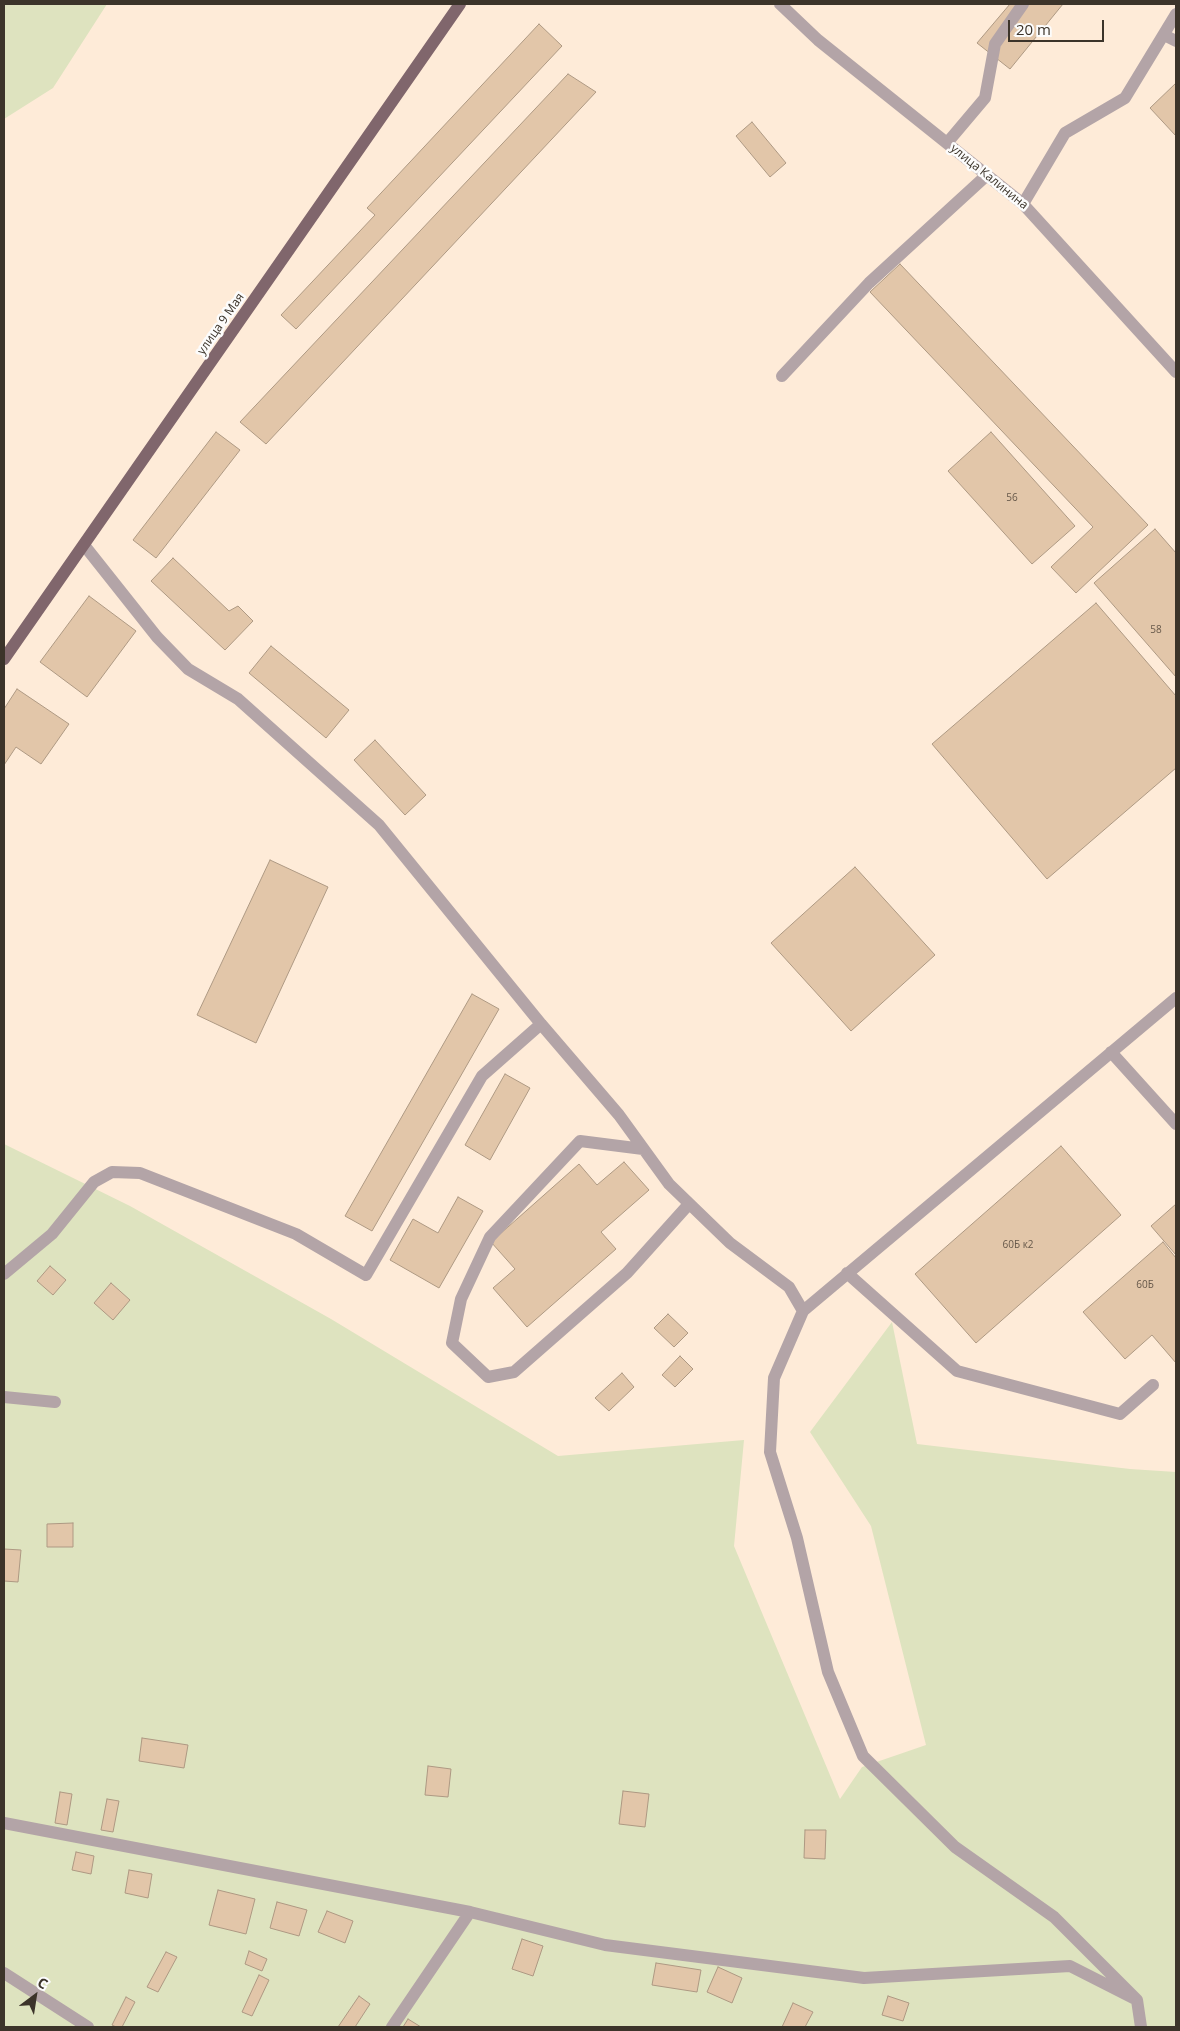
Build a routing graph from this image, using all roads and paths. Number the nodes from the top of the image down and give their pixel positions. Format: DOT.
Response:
graph roads {
  1 [pos="460,4"];
  2 [pos="780,4"];
  3 [pos="1023,4"];
  4 [pos="1176,14"];
  5 [pos="1164,35"];
  6 [pos="1176,41"];
  7 [pos="947,143"];
  8 [pos="987,175"];
  9 [pos="1023,204"];
  10 [pos="1176,372"];
  11 [pos="782,376"];
  12 [pos="84,545"];
  13 [pos="4,659"];
  14 [pos="1176,998"];
  15 [pos="540,1024"];
  16 [pos="1111,1052"];
  17 [pos="1176,1124"];
  18 [pos="643,1148"];
  19 [pos="689,1204"];
  20 [pos="847,1273"];
  21 [pos="4,1274"];
  22 [pos="803,1311"];
  23 [pos="1153,1386"];
  24 [pos="4,1397"];
  25 [pos="55,1402"];
  26 [pos="4,1823"];
  27 [pos="470,1912"];
  28 [pos="4,1973"];
  29 [pos="1137,2000"];
  30 [pos="88,2027"];
  31 [pos="392,2027"];
  32 [pos="1141,2027"];
  1 -- 12 [label="main road, улица 9 Мая"];
  2 -- 7 [label="street, улица Калинина"];
  3 -- 7 [label="street"];
  4 -- 5 [label="street"];
  5 -- 6 [label="street"];
  5 -- 9 [label="street"];
  7 -- 8 [label="street, улица Калинина"];
  8 -- 9 [label="street, улица Калинина"];
  8 -- 11 [label="street"];
  9 -- 10 [label="street, улица Калинина"];
  12 -- 13 [label="main road, улица 9 Мая"];
  12 -- 15 [label="street"];
  14 -- 16 [label="street"];
  15 -- 18 [label="street"];
  15 -- 21 [label="street"];
  16 -- 17 [label="street"];
  16 -- 20 [label="street"];
  18 -- 19 [label="street"];
  18 -- 19 [label="street"];
  19 -- 22 [label="street"];
  20 -- 22 [label="street"];
  20 -- 23 [label="street"];
  22 -- 29 [label="street"];
  24 -- 25 [label="street"];
  26 -- 27 [label="street"];
  27 -- 29 [label="street"];
  27 -- 31 [label="street"];
  28 -- 30 [label="street"];
  29 -- 32 [label="street"];
}
